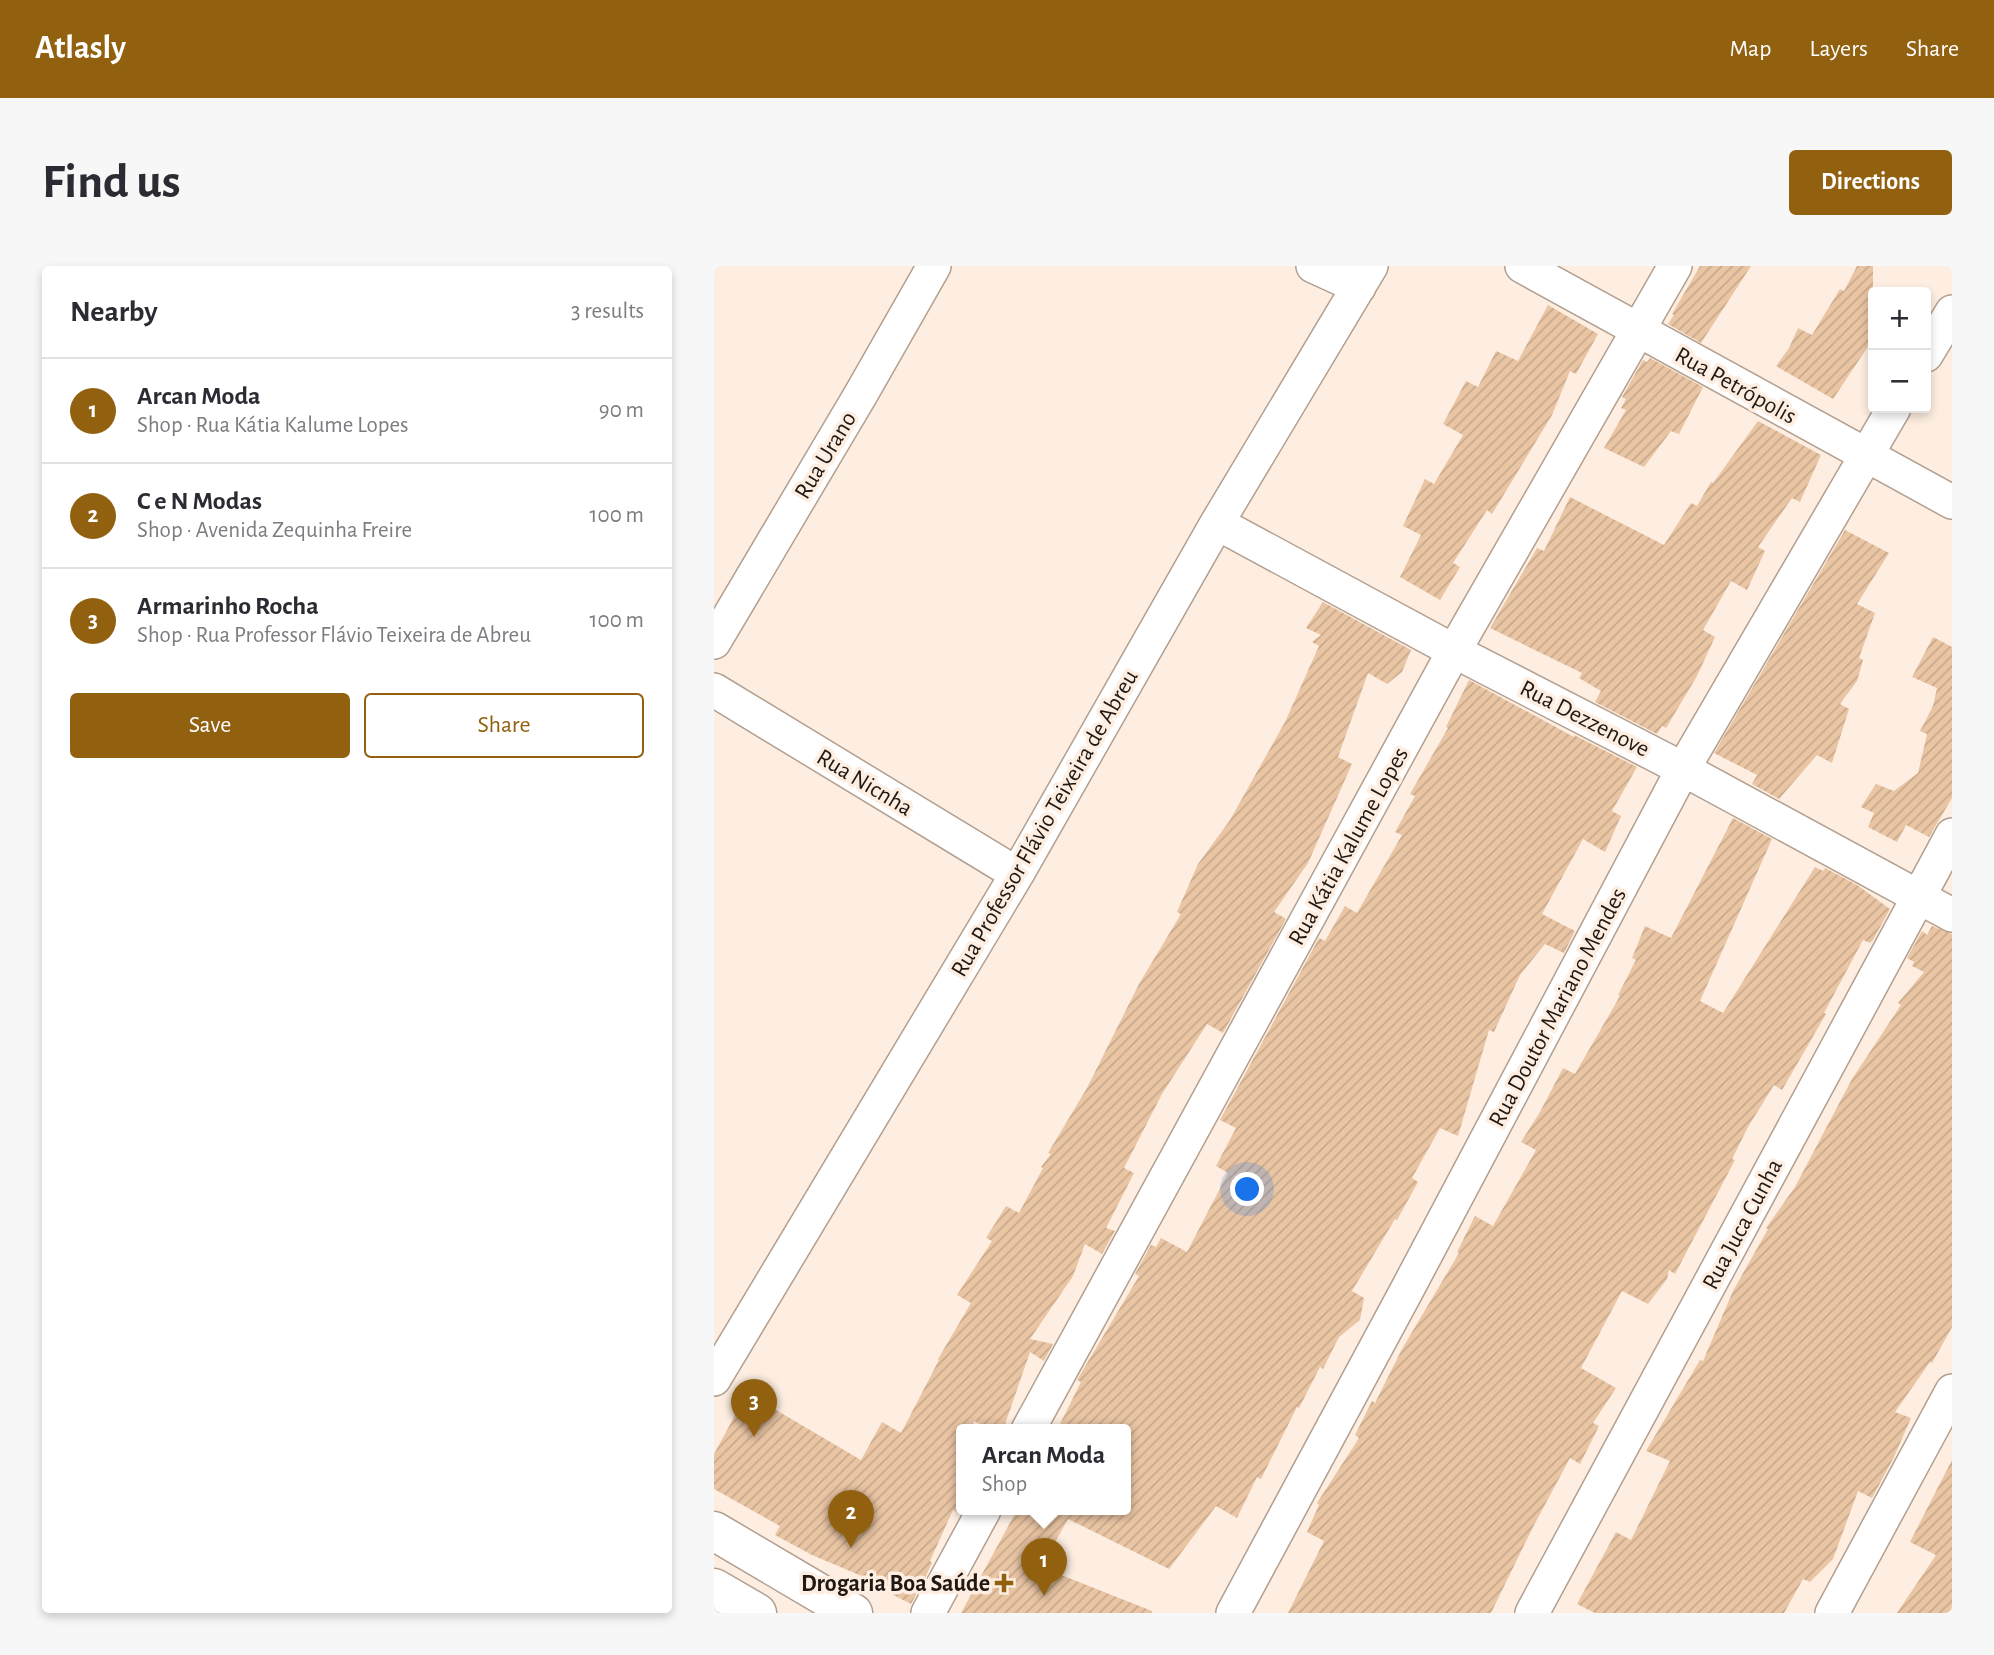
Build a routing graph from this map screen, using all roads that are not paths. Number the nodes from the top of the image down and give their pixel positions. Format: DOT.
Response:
graph roads {
  1 [pos="934,266"];
  2 [pos="1313,266"];
  3 [pos="1522,266"];
  4 [pos="1675,266"];
  5 [pos="1365,277"];
  6 [pos="1952,312"];
  7 [pos="1636,331"];
  8 [pos="1929,350"];
  9 [pos="1891,413"];
  10 [pos="1865,456"];
  11 [pos="1952,502"];
  12 [pos="1217,523"];
  13 [pos="714,642"];
  14 [pos="1454,651"];
  15 [pos="714,690"];
  16 [pos="1683,769"];
  17 [pos="1952,835"];
  18 [pos="1017,874"];
  19 [pos="1918,897"];
  20 [pos="1952,915"];
  21 [pos="714,1379"];
  22 [pos="1952,1391"];
  23 [pos="1031,1424"];
  24 [pos="981,1515"];
  25 [pos="714,1531"];
  26 [pos="714,1588"];
  27 [pos="757,1613"];
  28 [pos="853,1613"];
  29 [pos="928,1613"];
  30 [pos="1233,1613"];
  31 [pos="1532,1613"];
  32 [pos="1832,1613"];
  1 -- 13 [label="street, Rua Urano"];
  2 -- 5 [label="street"];
  3 -- 7 [label="street, Rua Petrópolis"];
  4 -- 7 [label="street, Rua Kátia Kalume Lopes"];
  5 -- 12 [label="street, Rua Professor Flávio Teixeira de Abreu"];
  6 -- 8 [label="street"];
  7 -- 10 [label="street, Rua Petrópolis"];
  7 -- 14 [label="street, Rua Kátia Kalume Lopes"];
  9 -- 10 [label="street, Rua Doutor Mariano Mendes"];
  10 -- 11 [label="street, Rua Petrópolis"];
  10 -- 16 [label="street, Rua Doutor Mariano Mendes"];
  12 -- 14 [label="street, Rua Dezzenove"];
  12 -- 18 [label="street, Rua Professor Flávio Teixeira de Abreu"];
  14 -- 16 [label="street, Rua Dezzenove"];
  14 -- 23 [label="street, Rua Kátia Kalume Lopes"];
  15 -- 18 [label="street, Rua Nicnha"];
  16 -- 19 [label="street, Rua Dezzenove"];
  16 -- 30 [label="street, Rua Doutor Mariano Mendes"];
  17 -- 19 [label="street, Rua Juca Cunha"];
  18 -- 21 [label="street, Rua Professor Flávio Teixeira de Abreu"];
  19 -- 20 [label="street, Rua Dezzenove"];
  19 -- 31 [label="street, Rua Juca Cunha"];
  22 -- 32 [label="street"];
  24 -- 29 [label="street"];
  25 -- 28 [label="main road"];
  26 -- 27 [label="main road"];
}
